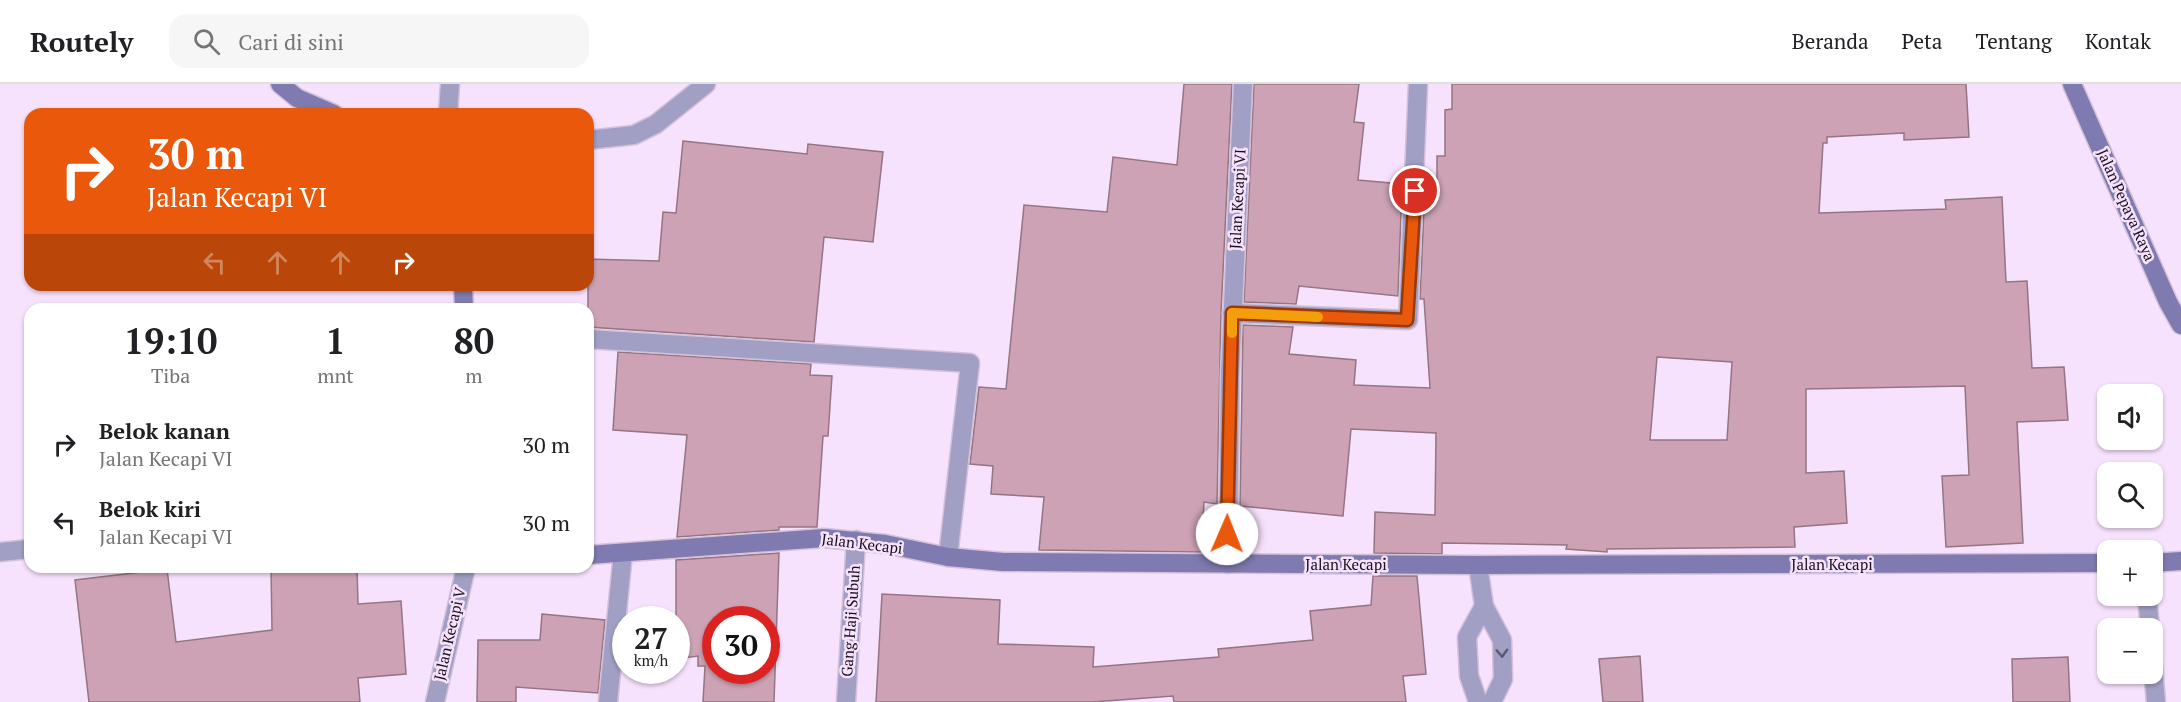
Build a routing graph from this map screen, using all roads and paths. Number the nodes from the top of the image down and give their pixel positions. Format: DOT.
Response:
graph roads {
  1 [pos="280,84"];
  2 [pos="450,84"];
  3 [pos="706,84"];
  4 [pos="1243,84"];
  5 [pos="1418,84"];
  6 [pos="2072,84"];
  7 [pos="320,108"];
  8 [pos="448,108"];
  9 [pos="594,139"];
  10 [pos="1232,313"];
  11 [pos="2181,325"];
  12 [pos="594,339"];
  13 [pos="856,540"];
  14 [pos="24,550"];
  15 [pos="0,552"];
  16 [pos="623,553"];
  17 [pos="594,555"];
  18 [pos="948,557"];
  19 [pos="2181,561"];
  20 [pos="2163,562"];
  21 [pos="2097,563"];
  22 [pos="1228,564"];
  23 [pos="1478,565"];
  24 [pos="465,573"];
  25 [pos="1484,606"];
  26 [pos="2154,684"];
  27 [pos="435,702"];
  28 [pos="609,702"];
  29 [pos="846,702"];
  30 [pos="1478,702"];
  31 [pos="1492,702"];
  32 [pos="2156,702"];
  1 -- 7 [label="street"];
  2 -- 8 [label="street"];
  3 -- 9 [label="street"];
  4 -- 10 [label="street, Jalan Kecapi VI"];
  5 -- 10 [label="street"];
  6 -- 11 [label="street, Jalan Pepaya Raya"];
  10 -- 22 [label="street, Jalan Kecapi VI"];
  12 -- 18 [label="street"];
  13 -- 16 [label="street, Jalan Kecapi"];
  13 -- 18 [label="street, Jalan Kecapi"];
  13 -- 29 [label="street, Gang Haji Subuh"];
  14 -- 15 [label="street"];
  16 -- 17 [label="street, Jalan Kecapi"];
  16 -- 28 [label="street"];
  18 -- 22 [label="street, Jalan Kecapi"];
  19 -- 20 [label="street"];
  21 -- 23 [label="street, Jalan Kecapi"];
  22 -- 23 [label="street, Jalan Kecapi"];
  23 -- 25 [label="street"];
  24 -- 27 [label="street, Jalan Kecapi V"];
  25 -- 30 [label="street"];
  25 -- 31 [label="street, one-way"];
  26 -- 32 [label="street"];
}
